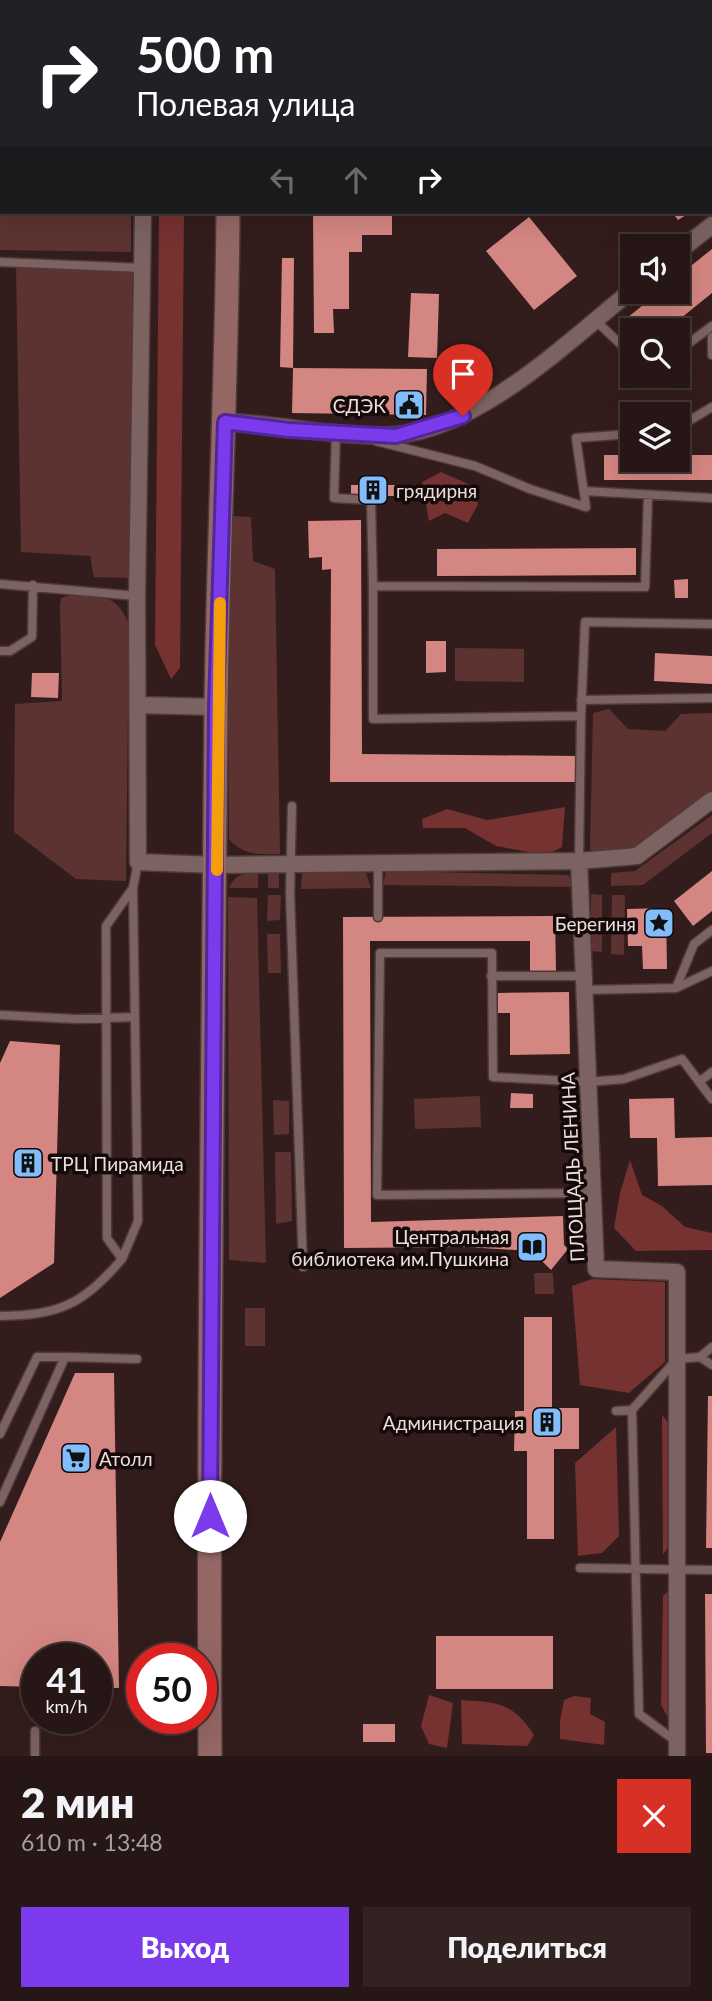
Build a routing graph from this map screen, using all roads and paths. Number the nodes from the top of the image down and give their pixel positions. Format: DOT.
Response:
graph roads {
  1 [pos="143,214"];
  2 [pos="228,214"];
  3 [pos="712,225"];
  4 [pos="690,243"];
  5 [pos="0,262"];
  6 [pos="142,268"];
  7 [pos="620,300"];
  8 [pos="595,320"];
  9 [pos="712,326"];
  10 [pos="712,337"];
  11 [pos="690,342"];
  12 [pos="620,344"];
  13 [pos="712,355"];
  14 [pos="712,407"];
  15 [pos="690,420"];
  16 [pos="225,422"];
  17 [pos="335,433"];
  18 [pos="620,435"];
  19 [pos="584,491"];
  20 [pos="648,497"];
  21 [pos="712,498"];
  22 [pos="0,584"];
  23 [pos="33,585"];
  24 [pos="373,586"];
  25 [pos="137,596"];
  26 [pos="712,624"];
  27 [pos="5,652"];
  28 [pos="712,698"];
  29 [pos="581,700"];
  30 [pos="138,705"];
  31 [pos="216,707"];
  32 [pos="580,716"];
  33 [pos="712,800"];
  34 [pos="292,806"];
  35 [pos="138,862"];
  36 [pos="579,862"];
  37 [pos="378,864"];
  38 [pos="217,865"];
  39 [pos="290,865"];
  40 [pos="133,888"];
  41 [pos="378,917"];
  42 [pos="712,930"];
  43 [pos="378,942"];
  44 [pos="380,953"];
  45 [pos="712,971"];
  46 [pos="491,976"];
  47 [pos="584,983"];
  48 [pos="676,988"];
  49 [pos="0,1015"];
  50 [pos="135,1017"];
  51 [pos="106,1019"];
  52 [pos="712,1072"];
  53 [pos="588,1082"];
  54 [pos="699,1082"];
  55 [pos="712,1099"];
  56 [pos="593,1193"];
  57 [pos="122,1259"];
  58 [pos="303,1267"];
  59 [pos="0,1316"];
  60 [pos="712,1347"];
  61 [pos="65,1357"];
  62 [pos="700,1357"];
  63 [pos="137,1359"];
  64 [pos="677,1359"];
  65 [pos="712,1366"];
  66 [pos="632,1410"];
  67 [pos="616,1411"];
  68 [pos="0,1434"];
  69 [pos="0,1502"];
  70 [pos="580,1568"];
  71 [pos="634,1569"];
  72 [pos="677,1570"];
  73 [pos="712,1570"];
  74 [pos="35,1734"];
  75 [pos="677,1749"];
  76 [pos="35,1756"];
  77 [pos="210,1756"];
  1 -- 6 [label="street"];
  2 -- 16 [label="main road"];
  3 -- 4 [label="street"];
  5 -- 6 [label="lane"];
  6 -- 25 [label="street"];
  7 -- 8 [label="street"];
  8 -- 12 [label="lane"];
  8 -- 17 [label="street"];
  9 -- 11 [label="lane"];
  10 -- 13 [label="lane"];
  14 -- 15 [label="lane"];
  16 -- 17 [label="street"];
  16 -- 31 [label="main road"];
  17 -- 19 [label="lane"];
  17 -- 24 [label="lane"];
  18 -- 19 [label="lane"];
  19 -- 20 [label="lane"];
  20 -- 21 [label="lane"];
  20 -- 24 [label="lane"];
  22 -- 23 [label="lane"];
  23 -- 25 [label="lane"];
  23 -- 27 [label="lane"];
  24 -- 32 [label="lane"];
  25 -- 30 [label="street"];
  26 -- 29 [label="lane"];
  28 -- 29 [label="lane"];
  29 -- 32 [label="lane"];
  30 -- 31 [label="street"];
  30 -- 35 [label="street"];
  31 -- 38 [label="main road"];
  32 -- 36 [label="lane"];
  33 -- 36 [label="street"];
  34 -- 39 [label="lane"];
  35 -- 38 [label="street"];
  35 -- 40 [label="lane"];
  36 -- 37 [label="street"];
  36 -- 47 [label="street, ПЛОЩАДЬ ЛЕНИНА"];
  37 -- 39 [label="street"];
  37 -- 41 [label="lane"];
  38 -- 39 [label="street"];
  38 -- 77 [label="main road"];
  39 -- 58 [label="lane"];
  40 -- 50 [label="lane"];
  40 -- 51 [label="lane"];
  42 -- 48 [label="lane"];
  43 -- 44 [label="lane"];
  44 -- 46 [label="lane"];
  44 -- 56 [label="lane"];
  45 -- 48 [label="lane"];
  46 -- 47 [label="lane"];
  46 -- 53 [label="lane"];
  47 -- 48 [label="lane"];
  47 -- 53 [label="street, ПЛОЩАДЬ ЛЕНИНА"];
  49 -- 51 [label="lane"];
  50 -- 51 [label="lane"];
  50 -- 57 [label="lane"];
  51 -- 57 [label="lane"];
  52 -- 54 [label="lane"];
  53 -- 54 [label="lane"];
  53 -- 56 [label="street, ПЛОЩАДЬ ЛЕНИНА"];
  54 -- 55 [label="lane"];
  56 -- 64 [label="street, ПЛОЩАДЬ ЛЕНИНА"];
  57 -- 59 [label="lane"];
  60 -- 62 [label="lane"];
  61 -- 63 [label="lane"];
  61 -- 68 [label="lane"];
  61 -- 69 [label="lane"];
  62 -- 64 [label="lane"];
  62 -- 65 [label="lane"];
  64 -- 66 [label="lane"];
  64 -- 72 [label="street, ПЛОЩАДЬ ЛЕНИНА"];
  66 -- 67 [label="lane"];
  66 -- 71 [label="lane"];
  70 -- 71 [label="lane"];
  71 -- 72 [label="lane"];
  71 -- 75 [label="lane"];
  72 -- 73 [label="lane"];
  72 -- 75 [label="street, ПЛОЩАДЬ ЛЕНИНА"];
  74 -- 76 [label="lane"];
}
